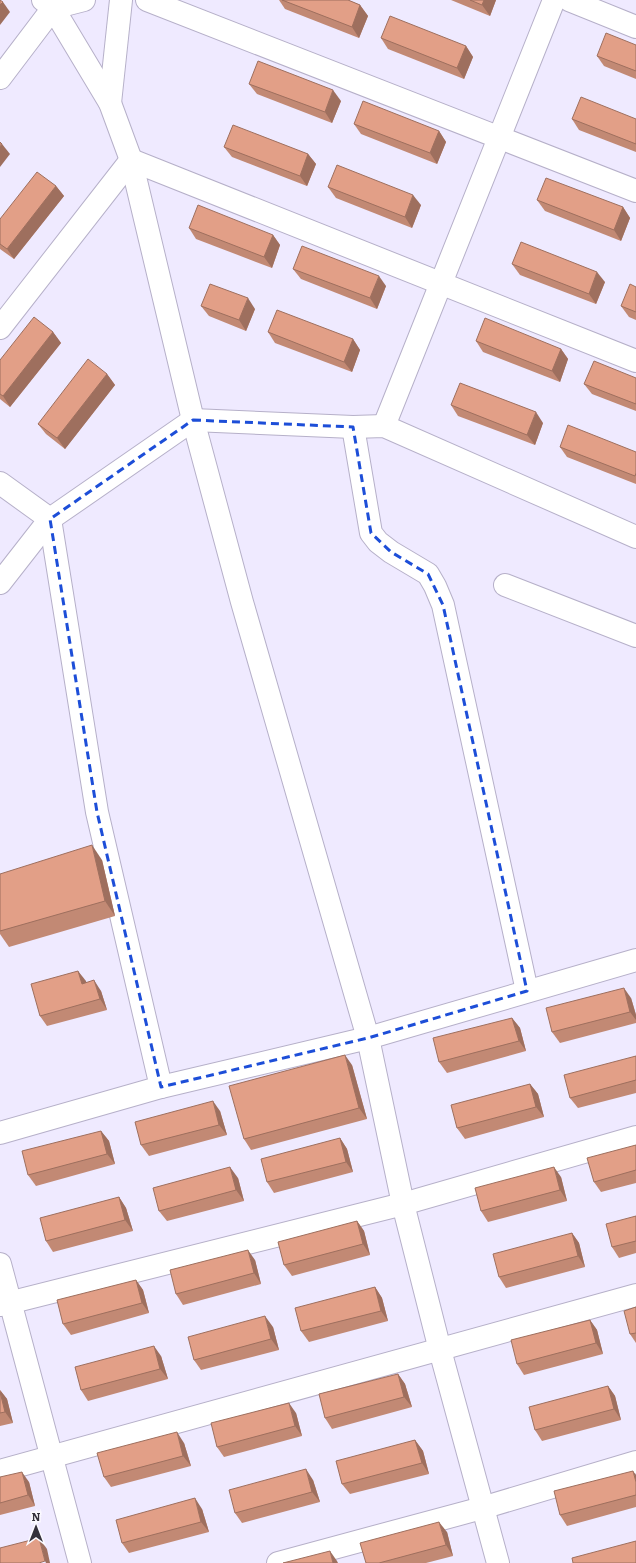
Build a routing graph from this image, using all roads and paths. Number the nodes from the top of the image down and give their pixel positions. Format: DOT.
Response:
graph roads {
  1 [pos="84,0"];
  2 [pos="121,0"];
  3 [pos="147,0"];
  4 [pos="554,0"];
  5 [pos="569,0"];
  6 [pos="48,4"];
  7 [pos="636,27"];
  8 [pos="0,78"];
  9 [pos="110,103"];
  10 [pos="499,138"];
  11 [pos="131,160"];
  12 [pos="636,192"];
  13 [pos="441,284"];
  14 [pos="0,328"];
  15 [pos="636,361"];
  16 [pos="193,420"];
  17 [pos="384,426"];
  18 [pos="353,427"];
  19 [pos="0,483"];
  20 [pos="50,519"];
  21 [pos="636,537"];
  22 [pos="0,582"];
  23 [pos="505,585"];
  24 [pos="636,636"];
  25 [pos="636,960"];
  26 [pos="527,991"];
  27 [pos="368,1038"];
  28 [pos="161,1087"];
  29 [pos="0,1133"];
  30 [pos="636,1137"];
  31 [pos="403,1204"];
  32 [pos="0,1264"];
  33 [pos="636,1295"];
  34 [pos="5,1304"];
  35 [pos="440,1350"];
  36 [pos="52,1457"];
  37 [pos="636,1462"];
  38 [pos="0,1471"];
  39 [pos="482,1508"];
  40 [pos="80,1563"];
  41 [pos="278,1563"];
  42 [pos="498,1563"];
  1 -- 6 [label="street"];
  2 -- 9 [label="street"];
  3 -- 10 [label="street"];
  4 -- 10 [label="street"];
  5 -- 7 [label="street"];
  6 -- 8 [label="street"];
  6 -- 9 [label="street"];
  9 -- 11 [label="street"];
  10 -- 12 [label="street"];
  10 -- 13 [label="street"];
  11 -- 13 [label="street"];
  11 -- 14 [label="street"];
  11 -- 16 [label="street"];
  13 -- 15 [label="street"];
  13 -- 17 [label="street"];
  16 -- 18 [label="street"];
  16 -- 20 [label="street"];
  16 -- 27 [label="street"];
  17 -- 18 [label="street"];
  17 -- 21 [label="street"];
  18 -- 26 [label="street"];
  19 -- 20 [label="street"];
  20 -- 22 [label="street"];
  20 -- 28 [label="street"];
  23 -- 24 [label="street"];
  25 -- 26 [label="street"];
  26 -- 27 [label="street"];
  27 -- 28 [label="street"];
  27 -- 31 [label="street"];
  28 -- 29 [label="street"];
  30 -- 31 [label="street"];
  31 -- 34 [label="street"];
  31 -- 35 [label="street"];
  32 -- 34 [label="street"];
  33 -- 35 [label="street"];
  34 -- 36 [label="street"];
  35 -- 36 [label="street"];
  35 -- 39 [label="street"];
  36 -- 38 [label="street"];
  36 -- 40 [label="street"];
  37 -- 39 [label="street"];
  39 -- 41 [label="street"];
  39 -- 42 [label="street"];
}
